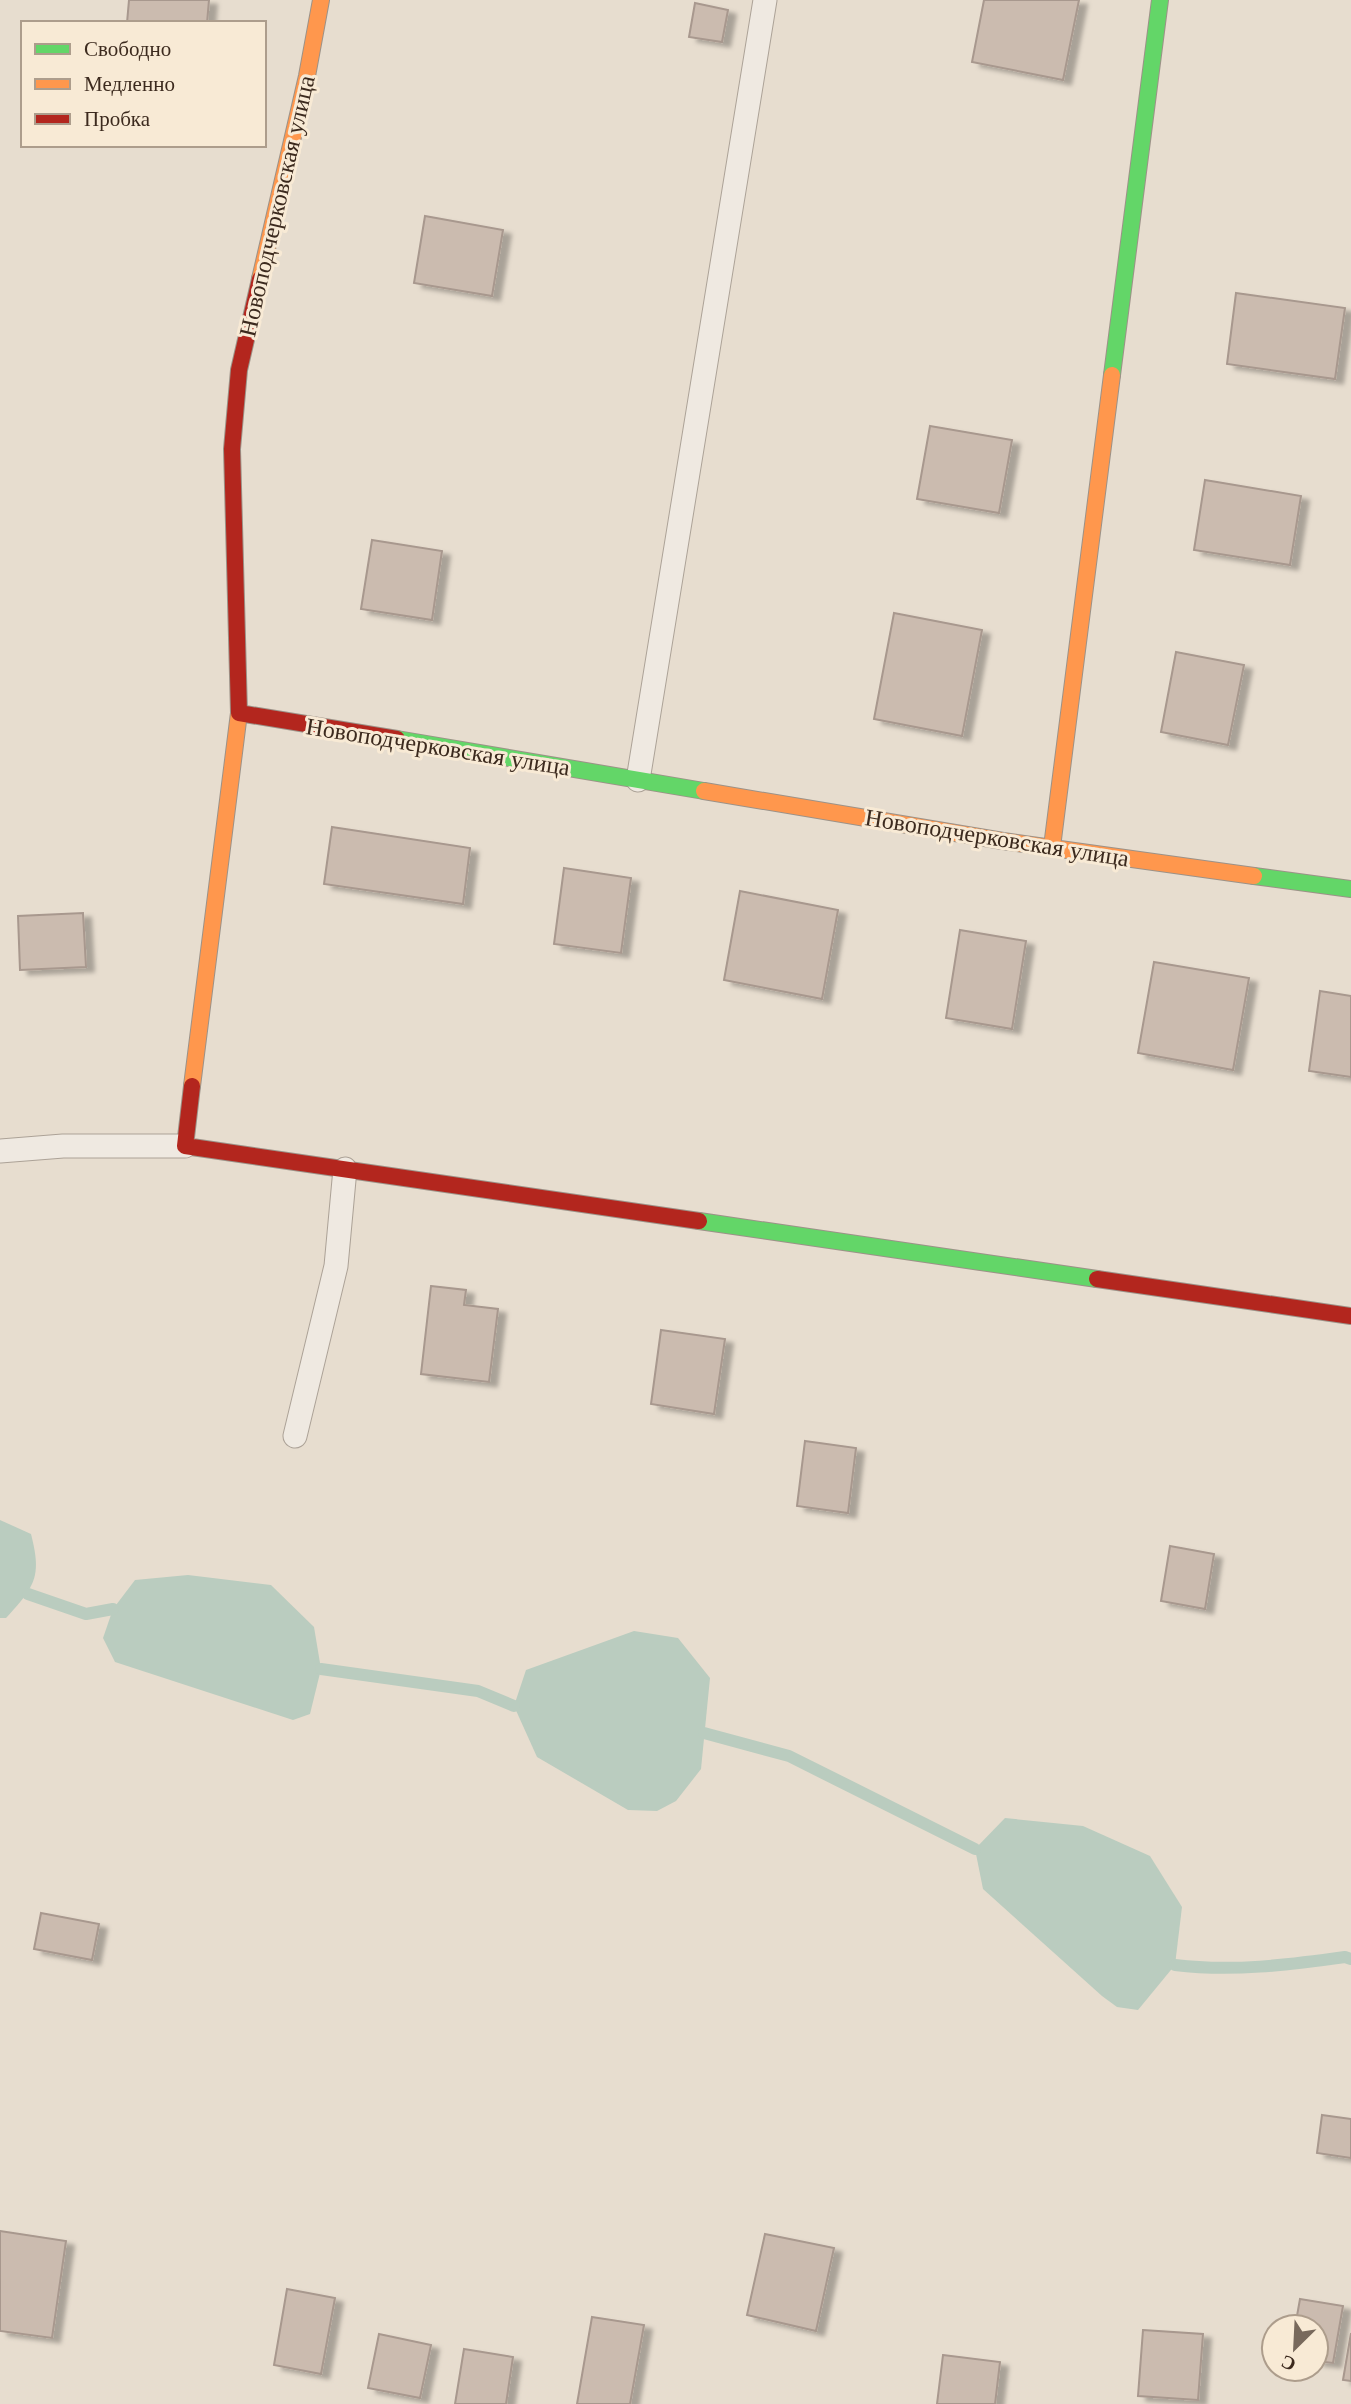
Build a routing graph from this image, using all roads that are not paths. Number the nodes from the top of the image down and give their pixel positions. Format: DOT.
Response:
graph roads {
  1 [pos="321,0"];
  2 [pos="765,0"];
  3 [pos="1160,0"];
  4 [pos="239,713"];
  5 [pos="638,780"];
  6 [pos="1052,847"];
  7 [pos="1351,889"];
  8 [pos="185,1146"];
  9 [pos="0,1151"];
  10 [pos="345,1169"];
  11 [pos="1351,1316"];
  12 [pos="295,1436"];
  1 -- 4 [label="street, Новоподчерковская улица"];
  2 -- 5 [label="lane"];
  3 -- 6 [label="street"];
  4 -- 5 [label="street, Новоподчерковская улица"];
  4 -- 8 [label="street"];
  5 -- 6 [label="street, Новоподчерковская улица"];
  6 -- 7 [label="street, Новоподчерковская улица"];
  8 -- 9 [label="lane"];
  8 -- 10 [label="street"];
  10 -- 11 [label="street"];
  10 -- 12 [label="lane"];
}
